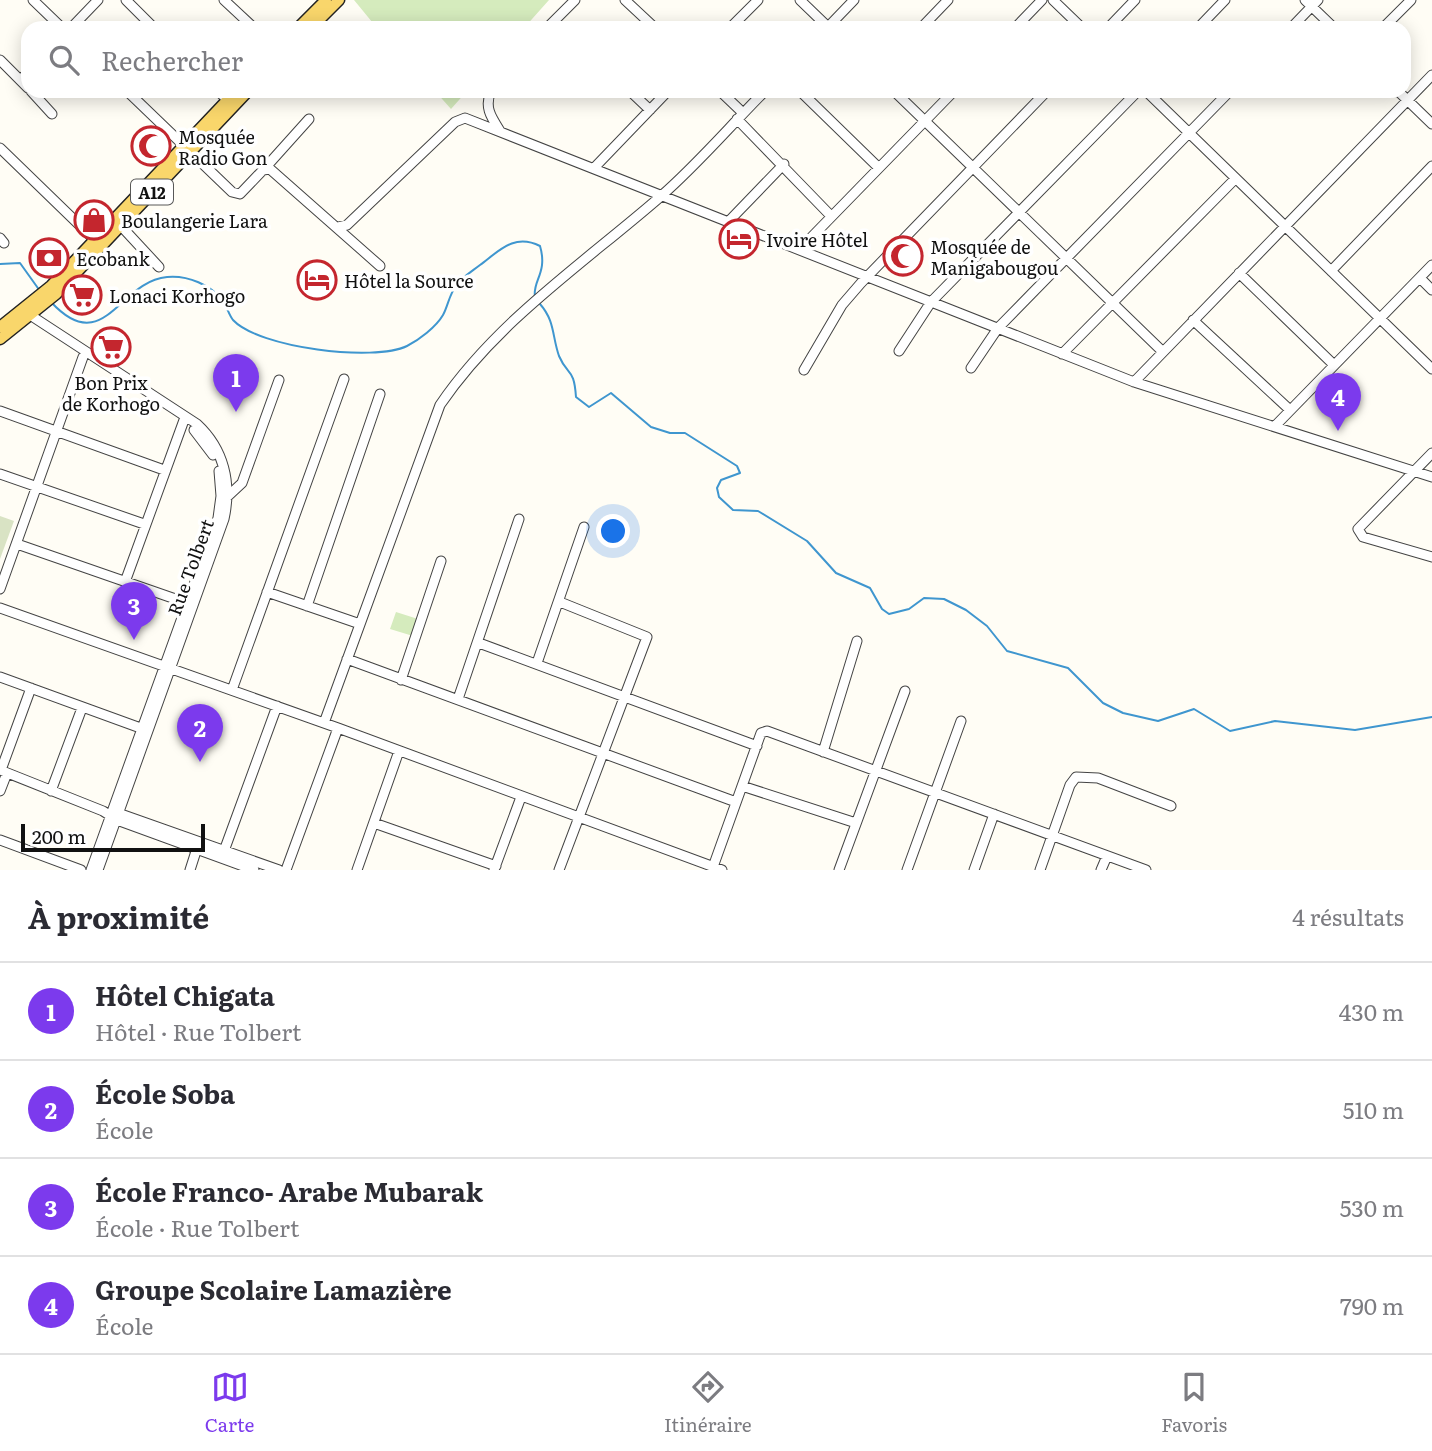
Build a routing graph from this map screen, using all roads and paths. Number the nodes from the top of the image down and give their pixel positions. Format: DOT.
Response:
graph roads {
  1 [pos="33,0"];
  2 [pos="98,0"];
  3 [pos="126,0"];
  4 [pos="224,0"];
  5 [pos="326,0"];
  6 [pos="339,0"];
  7 [pos="575,0"];
  8 [pos="625,0"];
  9 [pos="758,0"];
  10 [pos="800,0"];
  11 [pos="854,0"];
  12 [pos="948,0"];
  13 [pos="1042,0"];
  14 [pos="1053,0"];
  15 [pos="1135,0"];
  16 [pos="1225,0"];
  17 [pos="1410,0"];
  18 [pos="1312,2"];
  19 [pos="556,19"];
  20 [pos="55,21"];
  21 [pos="78,21"];
  22 [pos="147,21"];
  23 [pos="246,21"];
  24 [pos="305,21"];
  25 [pos="318,21"];
  26 [pos="648,21"];
  27 [pos="737,21"];
  28 [pos="821,21"];
  29 [pos="834,21"];
  30 [pos="928,21"];
  31 [pos="1022,21"];
  32 [pos="1075,21"];
  33 [pos="1115,21"];
  34 [pos="1205,21"];
  35 [pos="1297,21"];
  36 [pos="1328,21"];
  37 [pos="1390,21"];
  38 [pos="0,60"];
  39 [pos="1432,75"];
  40 [pos="20,80"];
  41 [pos="1411,96"];
  42 [pos="37,98"];
  43 [pos="134,98"];
  44 [pos="225,98"];
  45 [pos="232,98"];
  46 [pos="238,98"];
  47 [pos="488,98"];
  48 [pos="637,98"];
  49 [pos="661,98"];
  50 [pos="726,98"];
  51 [pos="758,98"];
  52 [pos="807,98"];
  53 [pos="901,98"];
  54 [pos="947,98"];
  55 [pos="1040,98"];
  56 [pos="1131,98"];
  57 [pos="1153,98"];
  58 [pos="1223,98"];
  59 [pos="1407,100"];
  60 [pos="230,103"];
  61 [pos="650,110"];
  62 [pos="52,114"];
  63 [pos="740,116"];
  64 [pos="309,119"];
  65 [pos="924,121"];
  66 [pos="1432,124"];
  67 [pos="501,132"];
  68 [pos="1189,133"];
  69 [pos="0,148"];
  70 [pos="186,150"];
  71 [pos="785,164"];
  72 [pos="1432,166"];
  73 [pos="265,168"];
  74 [pos="594,168"];
  75 [pos="879,168"];
  76 [pos="973,168"];
  77 [pos="1235,179"];
  78 [pos="662,195"];
  79 [pos="1020,214"];
  80 [pos="831,216"];
  81 [pos="729,221"];
  82 [pos="121,226"];
  83 [pos="1285,226"];
  84 [pos="338,227"];
  85 [pos="98,243"];
  86 [pos="800,249"];
  87 [pos="1067,258"];
  88 [pos="1432,265"];
  89 [pos="380,266"];
  90 [pos="159,267"];
  91 [pos="1331,271"];
  92 [pos="1239,273"];
  93 [pos="868,276"];
  94 [pos="1420,278"];
  95 [pos="1432,290"];
  96 [pos="931,302"];
  97 [pos="1113,303"];
  98 [pos="28,312"];
  99 [pos="1380,319"];
  100 [pos="1193,320"];
  101 [pos="0,327"];
  102 [pos="998,328"];
  103 [pos="0,339"];
  104 [pos="900,351"];
  105 [pos="1162,351"];
  106 [pos="1062,354"];
  107 [pos="83,357"];
  108 [pos="1334,365"];
  109 [pos="971,368"];
  110 [pos="1432,369"];
  111 [pos="804,370"];
  112 [pos="344,379"];
  113 [pos="279,380"];
  114 [pos="1134,383"];
  115 [pos="380,394"];
  116 [pos="1290,410"];
  117 [pos="0,411"];
  118 [pos="184,421"];
  119 [pos="1275,426"];
  120 [pos="58,430"];
  121 [pos="1432,453"];
  122 [pos="164,470"];
  123 [pos="1413,472"];
  124 [pos="0,474"];
  125 [pos="1432,477"];
  126 [pos="37,487"];
  127 [pos="227,497"];
  128 [pos="519,519"];
  129 [pos="144,524"];
  130 [pos="584,527"];
  131 [pos="17,544"];
  132 [pos="1432,557"];
  133 [pos="441,561"];
  134 [pos="124,582"];
  135 [pos="0,589"];
  136 [pos="267,592"];
  137 [pos="560,602"];
  138 [pos="187,603"];
  139 [pos="307,606"];
  140 [pos="0,608"];
  141 [pos="360,624"];
  142 [pos="857,641"];
  143 [pos="479,643"];
  144 [pos="347,659"];
  145 [pos="537,663"];
  146 [pos="168,668"];
  147 [pos="0,677"];
  148 [pos="401,680"];
  149 [pos="31,688"];
  150 [pos="232,690"];
  151 [pos="905,691"];
  152 [pos="624,696"];
  153 [pos="458,699"];
  154 [pos="277,706"];
  155 [pos="82,708"];
  156 [pos="961,721"];
  157 [pos="324,723"];
  158 [pos="338,728"];
  159 [pos="147,730"];
  160 [pos="757,746"];
  161 [pos="399,751"];
  162 [pos="603,752"];
  163 [pos="823,752"];
  164 [pos="2,771"];
  165 [pos="875,771"];
  166 [pos="743,786"];
  167 [pos="51,790"];
  168 [pos="0,791"];
  169 [pos="935,793"];
  170 [pos="522,797"];
  171 [pos="736,802"];
  172 [pos="1171,806"];
  173 [pos="994,814"];
  174 [pos="112,815"];
  175 [pos="578,818"];
  176 [pos="374,823"];
  177 [pos="856,823"];
  178 [pos="1052,836"];
  179 [pos="0,840"];
  180 [pos="198,847"];
  181 [pos="224,851"];
  182 [pos="1107,856"];
  183 [pos="495,868"];
  184 [pos="717,868"];
  185 [pos="81,870"];
  186 [pos="91,870"];
  187 [pos="98,870"];
  188 [pos="190,870"];
  189 [pos="254,870"];
  190 [pos="279,870"];
  191 [pos="286,870"];
  192 [pos="357,870"];
  193 [pos="559,870"];
  194 [pos="839,870"];
  195 [pos="907,870"];
  196 [pos="974,870"];
  197 [pos="1040,870"];
  198 [pos="1101,870"];
  199 [pos="1146,870"];
  1 -- 20 [label="street"];
  2 -- 21 [label="street"];
  3 -- 22 [label="street"];
  4 -- 23 [label="street"];
  5 -- 24 [label="main road"];
  6 -- 25 [label="main road"];
  7 -- 19 [label="street"];
  8 -- 26 [label="street"];
  9 -- 27 [label="street"];
  10 -- 28 [label="street"];
  11 -- 29 [label="street"];
  12 -- 30 [label="street"];
  13 -- 31 [label="street"];
  14 -- 32 [label="street"];
  15 -- 33 [label="street"];
  16 -- 34 [label="street"];
  17 -- 37 [label="street"];
  18 -- 35 [label="street"];
  18 -- 36 [label="street"];
  38 -- 40 [label="street"];
  39 -- 41 [label="street"];
  42 -- 62 [label="street"];
  43 -- 70 [label="street"];
  44 -- 60 [label="street"];
  45 -- 60 [label="main road, A12"];
  46 -- 60 [label="main road, A12"];
  47 -- 67 [label="street"];
  48 -- 61 [label="street"];
  49 -- 61 [label="street"];
  50 -- 63 [label="street"];
  51 -- 63 [label="street"];
  52 -- 75 [label="street"];
  53 -- 65 [label="street"];
  54 -- 65 [label="street"];
  55 -- 76 [label="street"];
  56 -- 79 [label="street"];
  57 -- 68 [label="street"];
  58 -- 68 [label="street"];
  59 -- 66 [label="street"];
  59 -- 83 [label="street"];
  60 -- 70 [label="main road, A12"];
  61 -- 74 [label="street"];
  63 -- 71 [label="street"];
  63 -- 78 [label="street"];
  64 -- 73 [label="street"];
  65 -- 75 [label="street"];
  65 -- 76 [label="street"];
  67 -- 74 [label="street"];
  67 -- 84 [label="street"];
  68 -- 77 [label="street"];
  68 -- 87 [label="street"];
  69 -- 85 [label="street"];
  70 -- 73 [label="street"];
  70 -- 82 [label="main road, A12"];
  70 -- 85 [label="main road, A12"];
  71 -- 80 [label="street"];
  71 -- 81 [label="street"];
  72 -- 91 [label="street"];
  73 -- 84 [label="street"];
  74 -- 78 [label="street"];
  75 -- 80 [label="street"];
  76 -- 79 [label="street"];
  76 -- 93 [label="street"];
  77 -- 83 [label="street"];
  77 -- 97 [label="street"];
  78 -- 81 [label="street"];
  78 -- 141 [label="street"];
  79 -- 87 [label="street"];
  79 -- 96 [label="street"];
  80 -- 86 [label="street"];
  81 -- 86 [label="street"];
  82 -- 85 [label="main road, A12"];
  82 -- 90 [label="street"];
  83 -- 91 [label="street"];
  83 -- 92 [label="street"];
  84 -- 89 [label="street"];
  85 -- 98 [label="main road, A12"];
  86 -- 93 [label="street"];
  87 -- 97 [label="street"];
  87 -- 102 [label="street"];
  88 -- 94 [label="street"];
  91 -- 99 [label="street"];
  92 -- 100 [label="street"];
  92 -- 108 [label="street"];
  93 -- 96 [label="street"];
  93 -- 111 [label="street"];
  94 -- 95 [label="street"];
  94 -- 99 [label="street"];
  96 -- 102 [label="street"];
  96 -- 104 [label="street"];
  97 -- 105 [label="street"];
  97 -- 106 [label="street"];
  98 -- 101 [label="main road, A12"];
  98 -- 103 [label="main road, A12"];
  98 -- 107 [label="street, Rue Tolbert"];
  98 -- 127 [label="street, Rue Tolbert"];
  99 -- 108 [label="street"];
  99 -- 110 [label="street"];
  100 -- 105 [label="street"];
  100 -- 116 [label="street"];
  102 -- 106 [label="street"];
  102 -- 109 [label="street"];
  105 -- 114 [label="street"];
  106 -- 114 [label="street"];
  107 -- 118 [label="street, Rue Tolbert"];
  107 -- 120 [label="street"];
  108 -- 116 [label="street"];
  112 -- 136 [label="street"];
  113 -- 127 [label="street"];
  114 -- 119 [label="street"];
  115 -- 139 [label="street"];
  116 -- 119 [label="street"];
  117 -- 120 [label="street"];
  118 -- 122 [label="street"];
  118 -- 138 [label="street, Rue Tolbert"];
  119 -- 123 [label="street"];
  120 -- 122 [label="street"];
  120 -- 126 [label="street"];
  121 -- 123 [label="street"];
  122 -- 129 [label="street"];
  123 -- 125 [label="street"];
  123 -- 132 [label="street"];
  124 -- 126 [label="street"];
  126 -- 129 [label="street"];
  126 -- 131 [label="street"];
  127 -- 146 [label="street, Rue Tolbert"];
  128 -- 143 [label="street"];
  129 -- 134 [label="street"];
  130 -- 137 [label="street"];
  131 -- 134 [label="street"];
  131 -- 135 [label="street"];
  133 -- 148 [label="street"];
  134 -- 138 [label="street"];
  136 -- 139 [label="street"];
  136 -- 150 [label="street"];
  137 -- 145 [label="street"];
  137 -- 152 [label="street"];
  138 -- 146 [label="street, Rue Tolbert"];
  139 -- 141 [label="street"];
  140 -- 146 [label="street"];
  141 -- 144 [label="street"];
  142 -- 163 [label="street"];
  143 -- 145 [label="street"];
  143 -- 153 [label="street"];
  144 -- 148 [label="street"];
  144 -- 157 [label="street"];
  145 -- 152 [label="street"];
  146 -- 150 [label="street"];
  146 -- 159 [label="street, Rue Tolbert"];
  147 -- 149 [label="street"];
  148 -- 153 [label="street"];
  149 -- 155 [label="street"];
  149 -- 164 [label="street"];
  150 -- 154 [label="street"];
  151 -- 165 [label="street"];
  152 -- 160 [label="street"];
  152 -- 162 [label="street"];
  153 -- 162 [label="street"];
  154 -- 157 [label="street"];
  154 -- 181 [label="street"];
  155 -- 159 [label="street"];
  155 -- 167 [label="street"];
  156 -- 169 [label="street"];
  157 -- 158 [label="street"];
  158 -- 161 [label="street"];
  158 -- 191 [label="street"];
  159 -- 174 [label="street, Rue Tolbert"];
  160 -- 163 [label="street"];
  160 -- 166 [label="street"];
  161 -- 170 [label="street"];
  161 -- 176 [label="street"];
  162 -- 171 [label="street"];
  162 -- 175 [label="street"];
  163 -- 165 [label="street"];
  164 -- 167 [label="street"];
  164 -- 168 [label="street"];
  165 -- 169 [label="street"];
  165 -- 177 [label="street"];
  166 -- 171 [label="street"];
  166 -- 177 [label="street"];
  167 -- 174 [label="street"];
  169 -- 173 [label="street"];
  169 -- 195 [label="street"];
  170 -- 175 [label="street"];
  170 -- 183 [label="street"];
  171 -- 184 [label="street"];
  172 -- 178 [label="street"];
  173 -- 178 [label="street"];
  173 -- 196 [label="street"];
  174 -- 180 [label="street"];
  174 -- 186 [label="street, Rue Tolbert"];
  174 -- 187 [label="street, Rue Tolbert"];
  175 -- 184 [label="street"];
  175 -- 193 [label="street"];
  176 -- 183 [label="street"];
  176 -- 192 [label="street"];
  177 -- 194 [label="street"];
  178 -- 182 [label="street"];
  178 -- 197 [label="street"];
  179 -- 185 [label="street"];
  180 -- 181 [label="street"];
  180 -- 188 [label="street"];
  180 -- 189 [label="street"];
  181 -- 190 [label="street"];
  182 -- 198 [label="street"];
  182 -- 199 [label="street"];
}
